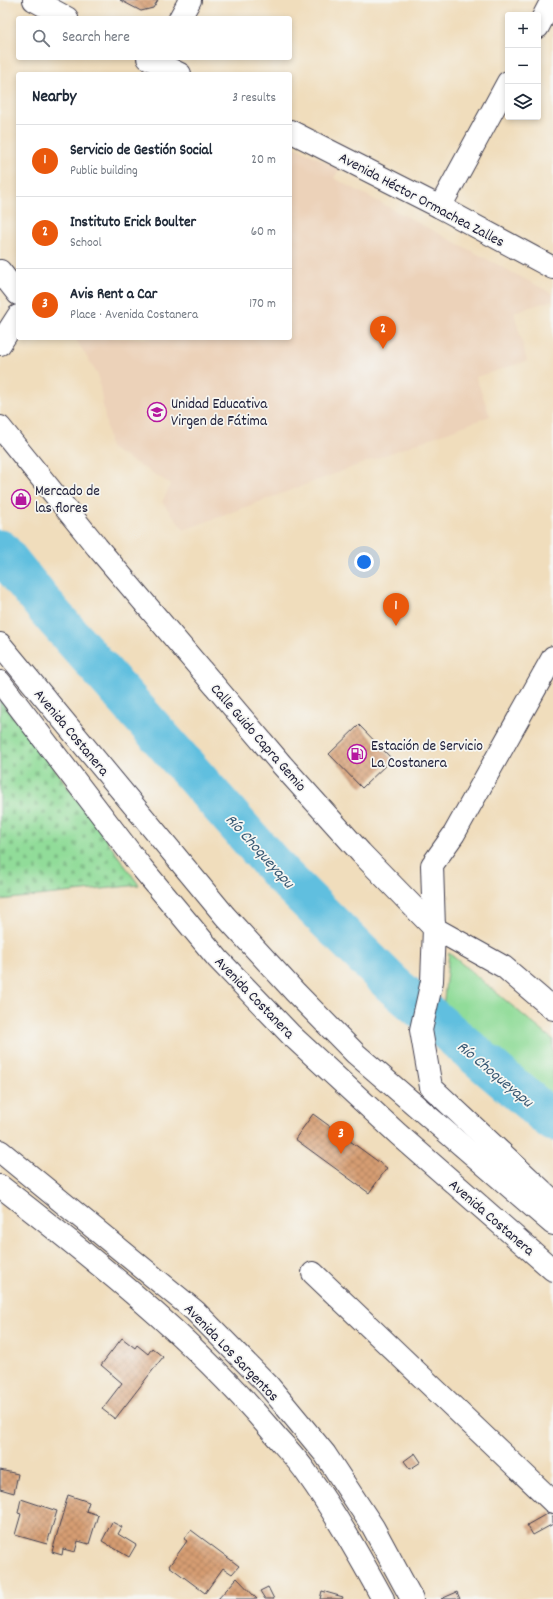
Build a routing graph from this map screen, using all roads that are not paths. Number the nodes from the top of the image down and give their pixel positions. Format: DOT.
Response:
graph roads {
  1 [pos="34,0"];
  2 [pos="190,0"];
  3 [pos="552,0"];
  4 [pos="63,16"];
  5 [pos="181,16"];
  6 [pos="541,21"];
  7 [pos="153,63"];
  8 [pos="175,72"];
  9 [pos="507,84"];
  10 [pos="292,131"];
  11 [pos="440,207"];
  12 [pos="553,268"];
  13 [pos="0,270"];
  14 [pos="16,291"];
  15 [pos="16,319"];
  16 [pos="0,344"];
  17 [pos="0,427"];
  18 [pos="0,644"];
  19 [pos="553,657"];
  20 [pos="0,682"];
  21 [pos="434,928"];
  22 [pos="553,1008"];
  23 [pos="0,1150"];
  24 [pos="0,1186"];
  25 [pos="553,1201"];
  26 [pos="553,1224"];
  27 [pos="553,1270"];
  28 [pos="313,1273"];
  29 [pos="553,1502"];
  30 [pos="383,1599"];
  31 [pos="412,1599"];
  1 -- 4 [label="main road"];
  2 -- 5 [label="main road"];
  3 -- 6 [label="main road"];
  7 -- 8 [label="main road"];
  9 -- 11 [label="main road"];
  10 -- 11 [label="main road, Avenida Héctor Ormachea Zalles"];
  11 -- 12 [label="main road, Avenida Héctor Ormachea Zalles"];
  13 -- 14 [label="main road"];
  15 -- 16 [label="main road"];
  17 -- 21 [label="main road, Calle Guido Capra Gemio"];
  18 -- 26 [label="main road, Avenida Costanera"];
  19 -- 21 [label="main road"];
  20 -- 27 [label="main road, Avenida Costanera"];
  21 -- 22 [label="main road, Calle Guido Capra Gemio"];
  21 -- 25 [label="main road"];
  23 -- 31 [label="main road, Avenida Los Sargentos"];
  24 -- 30 [label="main road, Avenida Los Sargentos"];
  28 -- 29 [label="main road"];
}
